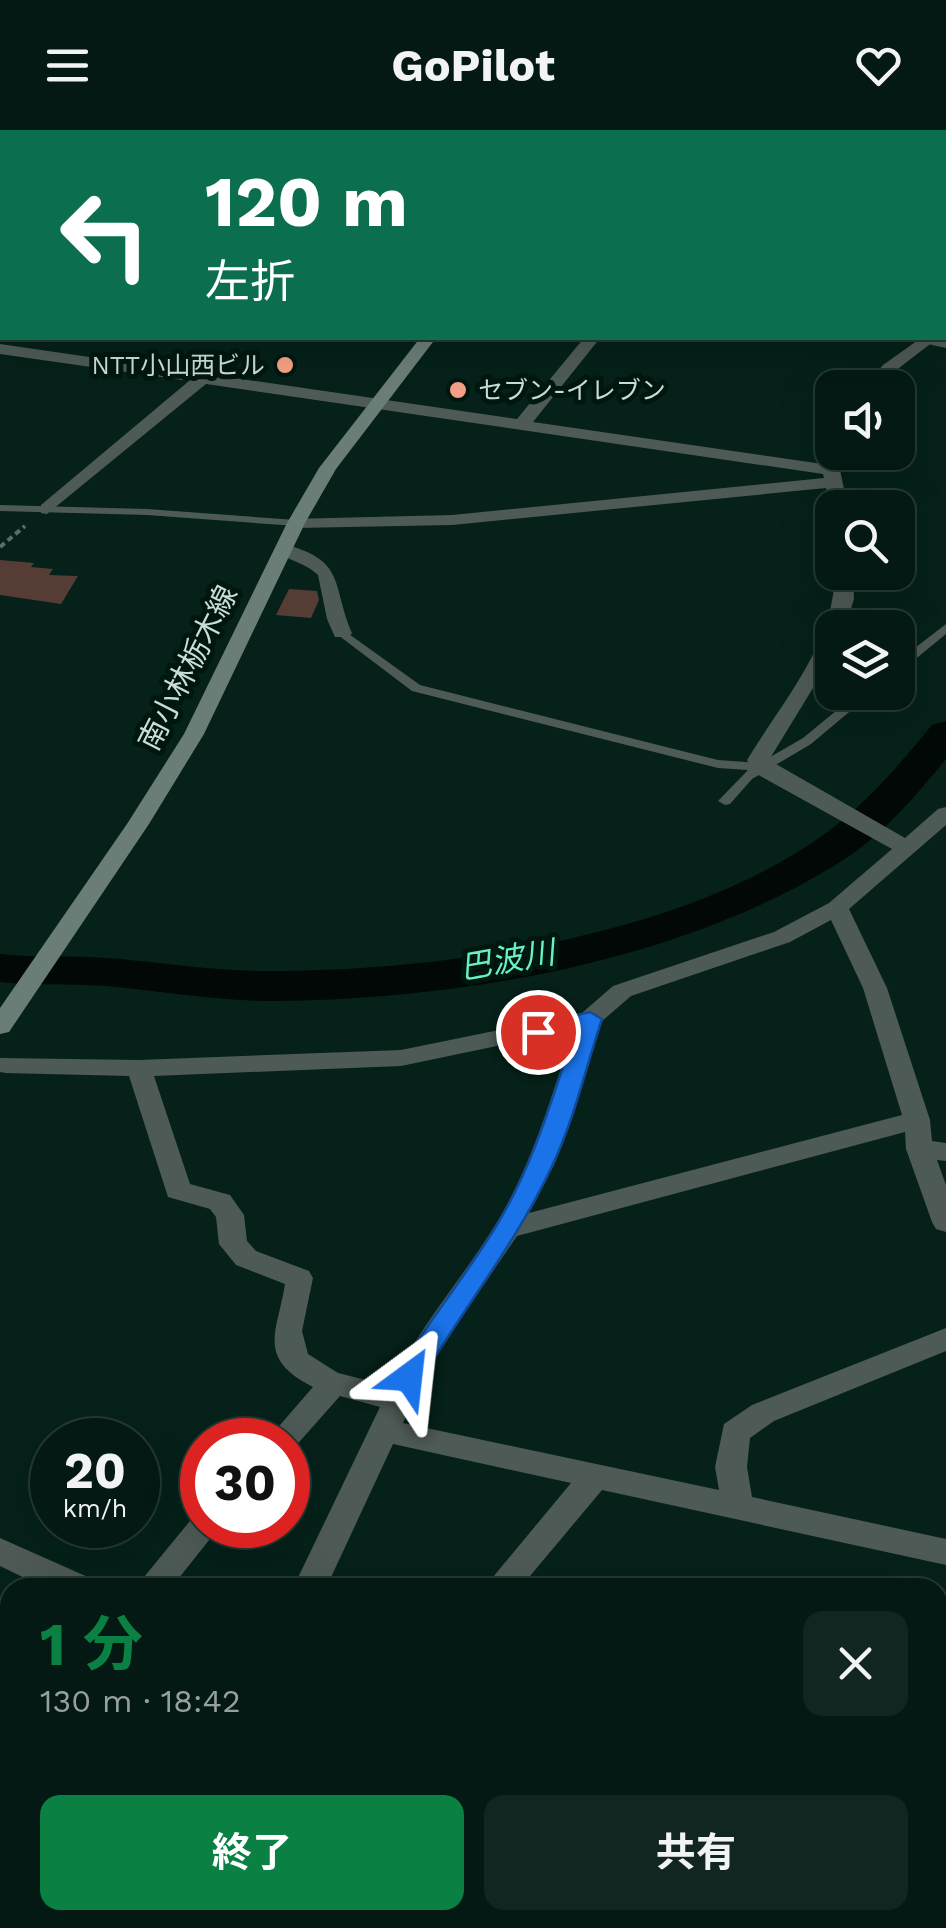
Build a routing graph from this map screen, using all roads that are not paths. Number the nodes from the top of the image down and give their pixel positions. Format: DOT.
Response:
graph roads {
  1 [pos="426,340"];
  2 [pos="590,340"];
  3 [pos="922,340"];
  4 [pos="0,349"];
  5 [pos="886,370"];
  6 [pos="202,380"];
  7 [pos="374,405"];
  8 [pos="521,426"];
  9 [pos="815,465"];
  10 [pos="819,470"];
  11 [pos="0,508"];
  12 [pos="47,508"];
  13 [pos="296,524"];
  14 [pos="284,550"];
  15 [pos="946,628"];
  16 [pos="342,633"];
  17 [pos="915,654"];
  18 [pos="815,669"];
  19 [pos="845,710"];
  20 [pos="766,771"];
  21 [pos="725,801"];
  22 [pos="946,814"];
  23 [pos="902,846"];
  24 [pos="837,908"];
  25 [pos="590,1019"];
  26 [pos="0,1026"];
  27 [pos="6,1065"];
  28 [pos="139,1068"];
  29 [pos="917,1120"];
  30 [pos="932,1150"];
  31 [pos="946,1222"];
  32 [pos="507,1229"];
  33 [pos="946,1339"];
  34 [pos="334,1383"];
  35 [pos="398,1399"];
  36 [pos="302,1418"];
  37 [pos="382,1430"];
  38 [pos="595,1478"];
  39 [pos="738,1510"];
  40 [pos="186,1548"];
  41 [pos="0,1552"];
  42 [pos="946,1552"];
  43 [pos="56,1578"];
  44 [pos="160,1578"];
  45 [pos="314,1578"];
  46 [pos="509,1578"];
  1 -- 7 [label="main road, 南小林栃木線"];
  2 -- 8 [label="street"];
  3 -- 5 [label="street"];
  4 -- 6 [label="street"];
  6 -- 7 [label="street"];
  6 -- 12 [label="street"];
  7 -- 8 [label="street"];
  7 -- 13 [label="main road, 南小林栃木線"];
  8 -- 9 [label="street"];
  10 -- 13 [label="street"];
  11 -- 12 [label="lane"];
  12 -- 13 [label="lane"];
  13 -- 14 [label="main road, 南小林栃木線"];
  14 -- 16 [label="street"];
  14 -- 26 [label="main road, 南小林栃木線"];
  15 -- 17 [label="lane"];
  16 -- 20 [label="lane"];
  18 -- 20 [label="street"];
  19 -- 20 [label="lane"];
  20 -- 21 [label="lane"];
  20 -- 23 [label="street"];
  22 -- 23 [label="street"];
  23 -- 24 [label="street"];
  24 -- 25 [label="street"];
  24 -- 29 [label="street"];
  25 -- 28 [label="street"];
  25 -- 32 [label="street"];
  27 -- 28 [label="street"];
  28 -- 34 [label="street"];
  29 -- 30 [label="street"];
  29 -- 32 [label="street"];
  30 -- 31 [label="street"];
  32 -- 35 [label="street"];
  33 -- 39 [label="street"];
  34 -- 35 [label="street"];
  34 -- 36 [label="street"];
  35 -- 37 [label="street"];
  37 -- 38 [label="street"];
  37 -- 45 [label="street"];
  38 -- 39 [label="street"];
  38 -- 46 [label="street"];
  39 -- 42 [label="street"];
  40 -- 44 [label="street"];
  41 -- 43 [label="street"];
}
